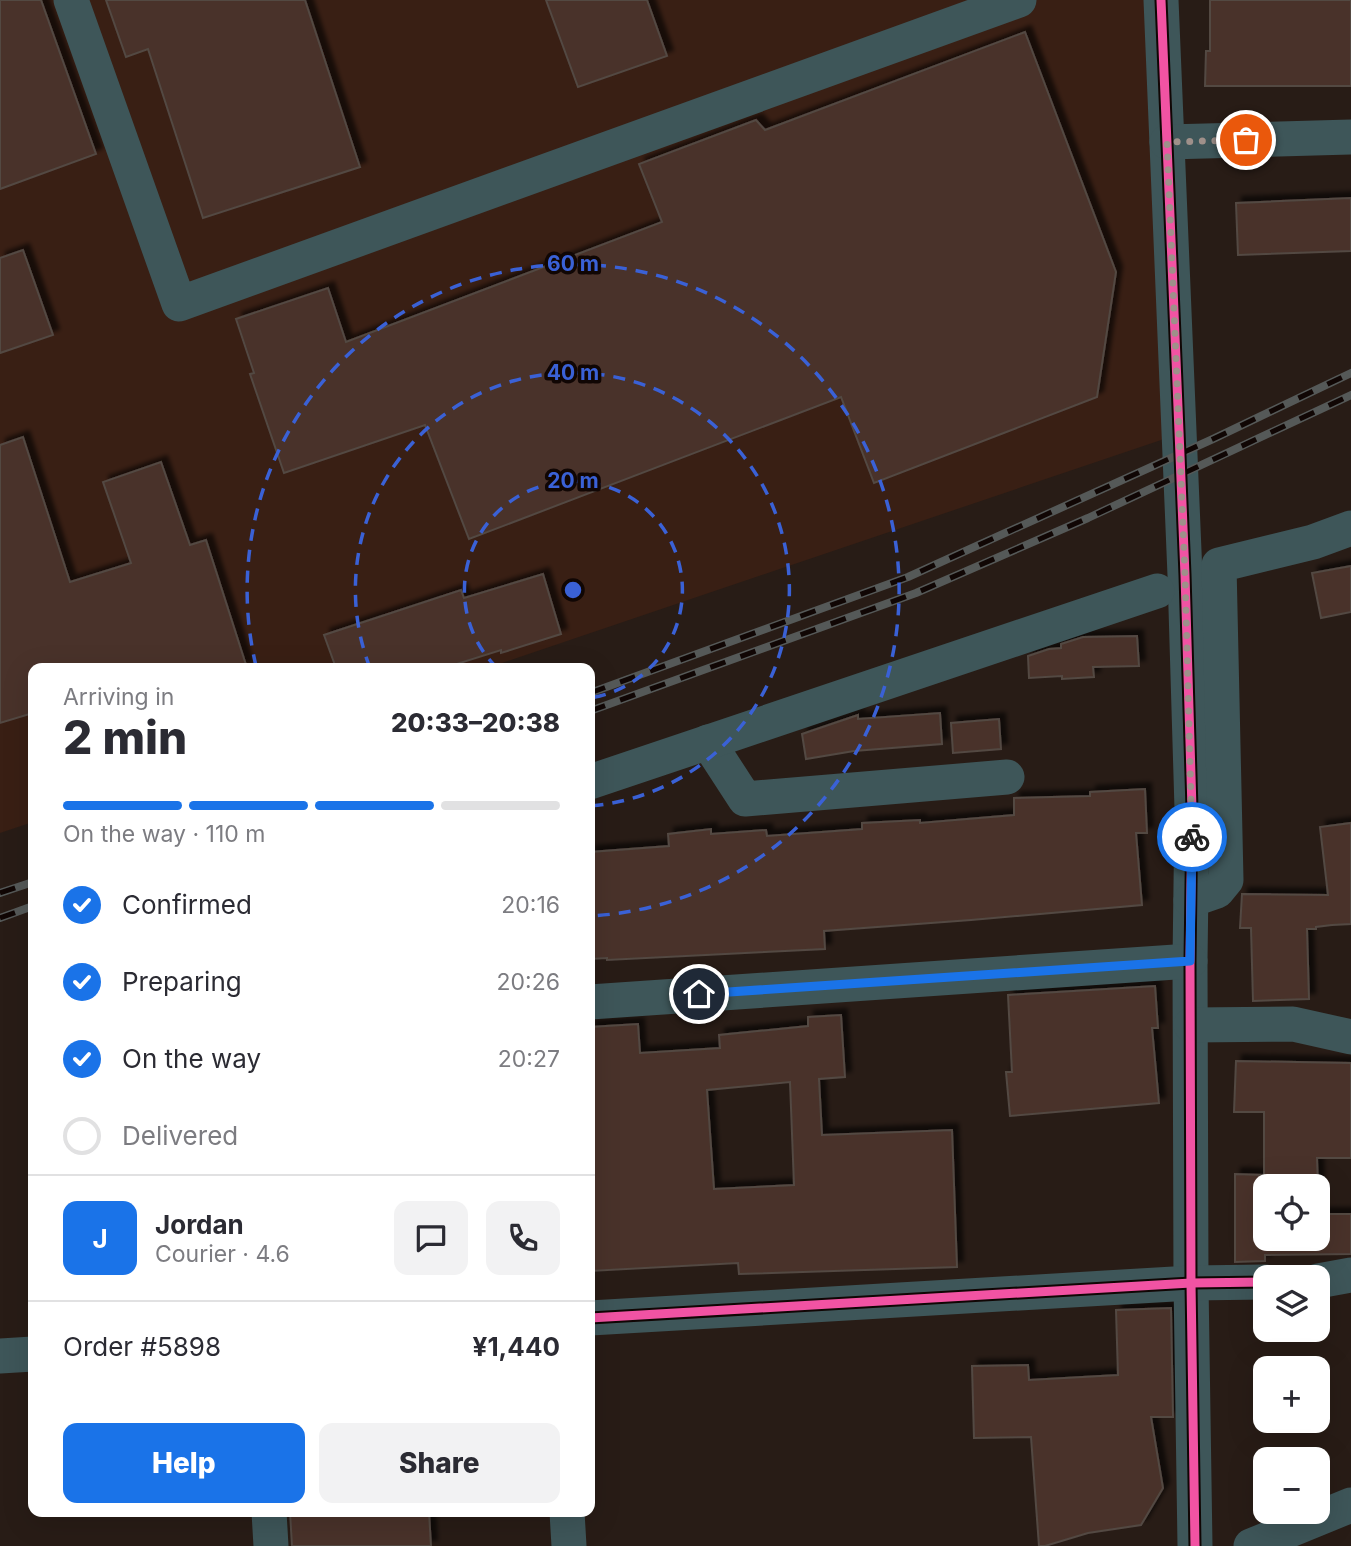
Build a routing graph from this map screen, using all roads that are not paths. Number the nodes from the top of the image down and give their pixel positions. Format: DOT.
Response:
graph roads {
  1 [pos="71,0"];
  2 [pos="1019,0"];
  3 [pos="1161,0"];
  4 [pos="1351,137"];
  5 [pos="1167,142"];
  6 [pos="1351,528"];
  7 [pos="1157,591"];
  8 [pos="708,742"];
  9 [pos="1007,776"];
  10 [pos="595,780"];
  11 [pos="1191,900"];
  12 [pos="1190,961"];
  13 [pos="595,1002"];
  14 [pos="1191,1025"];
  15 [pos="1351,1037"];
  16 [pos="1351,1275"];
  17 [pos="1330,1279"];
  18 [pos="1253,1282"];
  19 [pos="1191,1283"];
  20 [pos="595,1318"];
  21 [pos="28,1354"];
  22 [pos="0,1356"];
  23 [pos="1351,1505"];
  24 [pos="270,1517"];
  25 [pos="567,1517"];
  26 [pos="271,1546"];
  27 [pos="569,1546"];
  28 [pos="1195,1546"];
  29 [pos="1251,1546"];
  1 -- 2 [label="street"];
  3 -- 5 [label="street"];
  4 -- 5 [label="street"];
  5 -- 11 [label="street"];
  6 -- 11 [label="street"];
  7 -- 8 [label="street"];
  8 -- 9 [label="street"];
  8 -- 10 [label="street"];
  11 -- 12 [label="street"];
  12 -- 13 [label="street"];
  12 -- 14 [label="street"];
  14 -- 15 [label="street"];
  14 -- 19 [label="street"];
  16 -- 17 [label="street"];
  18 -- 19 [label="street"];
  19 -- 20 [label="street"];
  19 -- 28 [label="street"];
  21 -- 22 [label="street"];
  23 -- 29 [label="street"];
  24 -- 26 [label="street"];
  25 -- 27 [label="street"];
}
